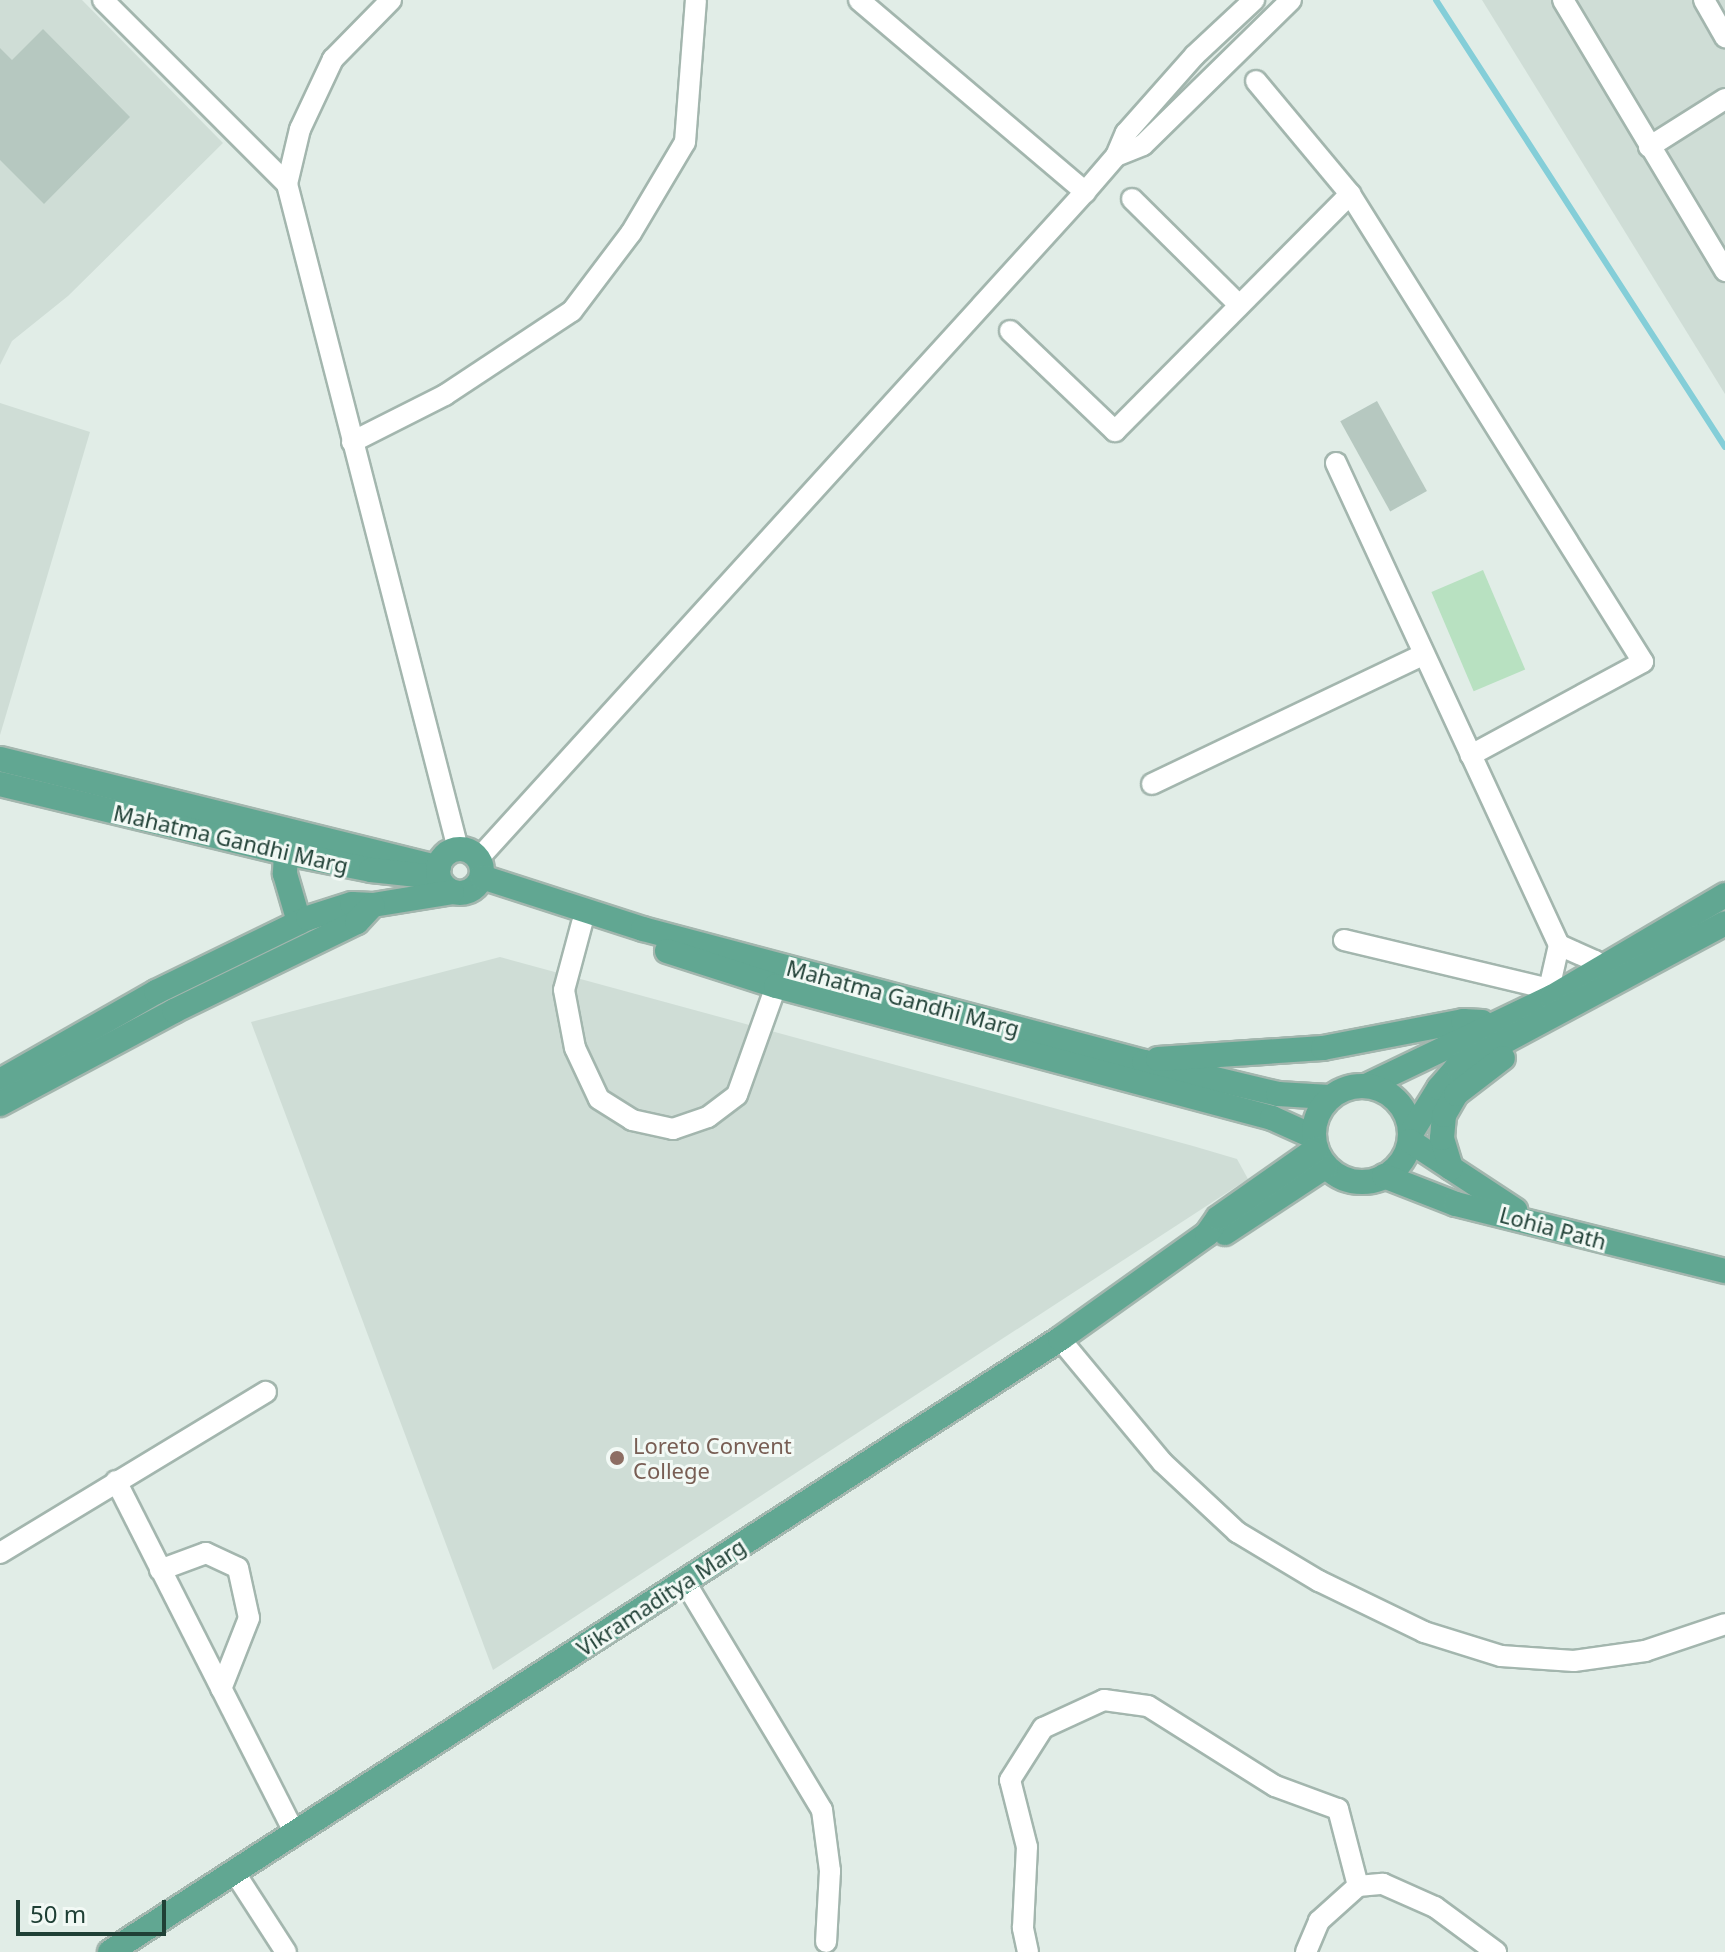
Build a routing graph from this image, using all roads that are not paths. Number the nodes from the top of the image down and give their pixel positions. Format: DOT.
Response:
graph roads {
  1 [pos="103,0"];
  2 [pos="391,0"];
  3 [pos="696,0"];
  4 [pos="859,0"];
  5 [pos="1254,0"];
  6 [pos="1563,0"];
  7 [pos="1704,0"];
  8 [pos="1286,1"];
  9 [pos="1725,37"];
  10 [pos="1256,81"];
  11 [pos="1725,99"];
  12 [pos="1649,147"];
  13 [pos="1116,156"];
  14 [pos="287,184"];
  15 [pos="1085,192"];
  16 [pos="1350,194"];
  17 [pos="1132,199"];
  18 [pos="1725,271"];
  19 [pos="1239,305"];
  20 [pos="1010,331"];
  21 [pos="352,442"];
  22 [pos="1336,463"];
  23 [pos="1424,654"];
  24 [pos="0,745"];
  25 [pos="1471,755"];
  26 [pos="0,759"];
  27 [pos="29,780"];
  28 [pos="0,784"];
  29 [pos="1152,784"];
  30 [pos="0,793"];
  31 [pos="286,853"];
  32 [pos="474,868"];
  33 [pos="443,879"];
  34 [pos="1725,895"];
  35 [pos="373,905"];
  36 [pos="299,922"];
  37 [pos="582,923"];
  38 [pos="1725,923"];
  39 [pos="1344,940"];
  40 [pos="1559,945"];
  41 [pos="1599,979"];
  42 [pos="776,986"];
  43 [pos="1550,993"];
  44 [pos="1495,1022"];
  45 [pos="1144,1062"];
  46 [pos="0,1081"];
  47 [pos="1368,1085"];
  48 [pos="1329,1097"];
  49 [pos="0,1104"];
  50 [pos="1410,1138"];
  51 [pos="1318,1151"];
  52 [pos="1451,1168"];
  53 [pos="1384,1176"];
  54 [pos="1531,1220"];
  55 [pos="1725,1271"];
  56 [pos="1060,1339"];
  57 [pos="266,1392"];
  58 [pos="116,1481"];
  59 [pos="0,1553"];
  60 [pos="160,1570"];
  61 [pos="685,1582"];
  62 [pos="1725,1624"];
  63 [pos="221,1689"];
  64 [pos="295,1834"];
  65 [pos="235,1873"];
  66 [pos="1358,1886"];
  67 [pos="826,1942"];
  68 [pos="110,1952"];
  69 [pos="286,1952"];
  70 [pos="1028,1952"];
  71 [pos="1306,1952"];
  72 [pos="1496,1952"];
  1 -- 14 [label="street"];
  2 -- 14 [label="street"];
  3 -- 21 [label="street"];
  4 -- 15 [label="street"];
  5 -- 13 [label="street"];
  6 -- 12 [label="street"];
  7 -- 9 [label="street"];
  8 -- 13 [label="street"];
  10 -- 16 [label="street"];
  11 -- 12 [label="street"];
  12 -- 18 [label="street"];
  13 -- 15 [label="street"];
  14 -- 21 [label="street"];
  15 -- 32 [label="street"];
  16 -- 19 [label="street"];
  16 -- 25 [label="street"];
  17 -- 19 [label="street"];
  19 -- 20 [label="street"];
  21 -- 32 [label="street"];
  22 -- 23 [label="street"];
  23 -- 25 [label="street"];
  23 -- 29 [label="street"];
  24 -- 27 [label="street"];
  25 -- 40 [label="street"];
  26 -- 27 [label="main road"];
  27 -- 28 [label="main road"];
  27 -- 30 [label="street"];
  27 -- 31 [label="main road, Mahatma Gandhi Marg"];
  27 -- 33 [label="main road, Mahatma Gandhi Marg"];
  31 -- 33 [label="main road, Mahatma Gandhi Marg"];
  31 -- 36 [label="main road"];
  32 -- 33 [label="main road"];
  32 -- 33 [label="main road"];
  32 -- 37 [label="main road, Mahatma Gandhi Marg"];
  32 -- 45 [label="main road, Mahatma Gandhi Marg"];
  33 -- 35 [label="main road"];
  34 -- 41 [label="main road"];
  35 -- 36 [label="main road"];
  35 -- 49 [label="main road"];
  36 -- 46 [label="main road"];
  37 -- 42 [label="main road, Mahatma Gandhi Marg"];
  37 -- 42 [label="street"];
  38 -- 41 [label="main road"];
  39 -- 43 [label="street"];
  40 -- 41 [label="street"];
  40 -- 43 [label="street"];
  41 -- 43 [label="main road"];
  41 -- 50 [label="main road"];
  41 -- 52 [label="main road"];
  42 -- 51 [label="main road, Mahatma Gandhi Marg"];
  43 -- 44 [label="main road"];
  44 -- 45 [label="main road"];
  44 -- 47 [label="main road"];
  45 -- 48 [label="main road, Mahatma Gandhi Marg"];
  47 -- 48 [label="main road"];
  47 -- 50 [label="main road"];
  48 -- 51 [label="main road"];
  50 -- 52 [label="main road"];
  50 -- 53 [label="main road"];
  51 -- 53 [label="main road"];
  51 -- 56 [label="main road, Vikramaditya Marg"];
  52 -- 54 [label="main road"];
  53 -- 54 [label="main road, Lohia Path"];
  54 -- 55 [label="main road, Lohia Path"];
  56 -- 61 [label="main road, Vikramaditya Marg"];
  56 -- 62 [label="street"];
  57 -- 58 [label="street"];
  58 -- 59 [label="street"];
  58 -- 60 [label="street"];
  60 -- 63 [label="street"];
  60 -- 63 [label="street"];
  61 -- 64 [label="main road, Vikramaditya Marg"];
  61 -- 67 [label="street"];
  63 -- 64 [label="street"];
  64 -- 65 [label="main road, Vikramaditya Marg"];
  65 -- 68 [label="main road, Vikramaditya Marg"];
  65 -- 69 [label="street"];
  66 -- 70 [label="street"];
  66 -- 71 [label="street"];
  66 -- 72 [label="street"];
}
